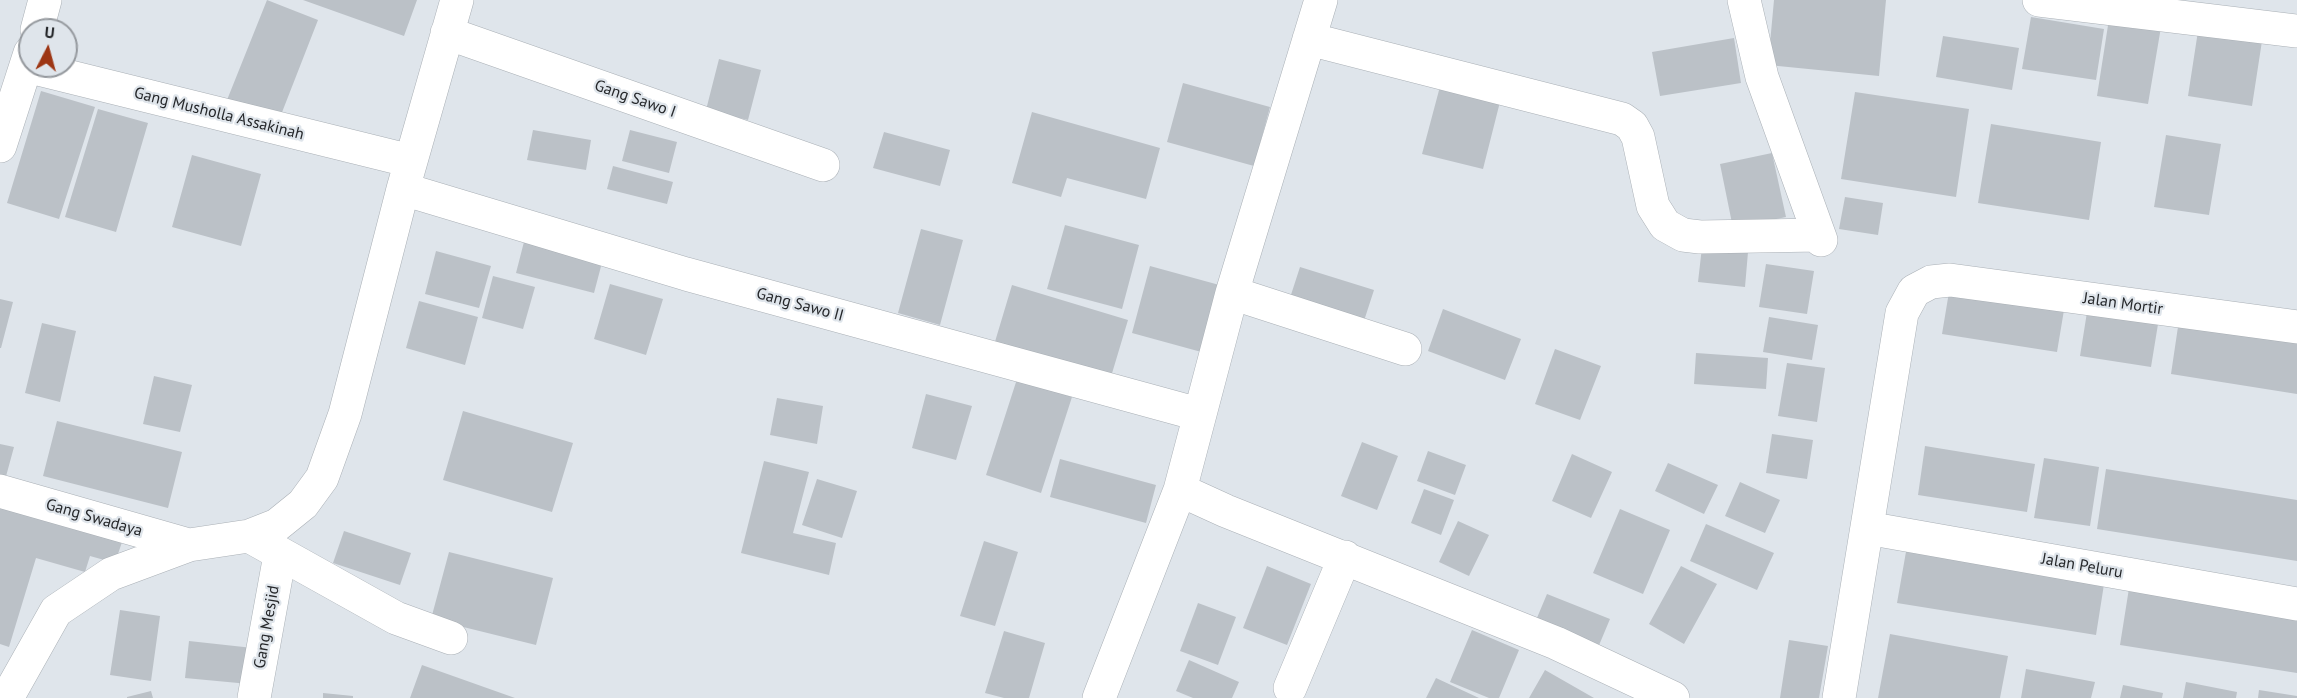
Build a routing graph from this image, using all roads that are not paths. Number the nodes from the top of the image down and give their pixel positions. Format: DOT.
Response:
graph roads {
  1 [pos="45,0"];
  2 [pos="457,0"];
  3 [pos="1321,0"];
  4 [pos="1744,0"];
  5 [pos="2039,0"];
  6 [pos="40,18"];
  7 [pos="2297,31"];
  8 [pos="447,33"];
  9 [pos="1309,39"];
  10 [pos="78,75"];
  11 [pos="22,78"];
  12 [pos="0,146"];
  13 [pos="823,165"];
  14 [pos="407,175"];
  15 [pos="1232,293"];
  16 [pos="2297,327"];
  17 [pos="1405,349"];
  18 [pos="1198,414"];
  19 [pos="1180,490"];
  20 [pos="0,491"];
  21 [pos="1867,528"];
  22 [pos="249,536"];
  23 [pos="189,545"];
  24 [pos="280,555"];
  25 [pos="1345,557"];
  26 [pos="2297,604"];
  27 [pos="451,638"];
  28 [pos="1290,688"];
  29 [pos="7,698"];
  30 [pos="254,698"];
  31 [pos="1099,698"];
  32 [pos="1673,698"];
  33 [pos="1839,698"];
  1 -- 6 [label="street"];
  2 -- 8 [label="street"];
  3 -- 9 [label="street"];
  4 -- 9 [label="street"];
  5 -- 7 [label="street"];
  8 -- 13 [label="street, Gang Sawo I"];
  8 -- 14 [label="street"];
  9 -- 15 [label="street"];
  10 -- 14 [label="street, Gang Musholla Assakinah"];
  11 -- 12 [label="street"];
  14 -- 18 [label="street, Gang Sawo II"];
  14 -- 22 [label="street"];
  15 -- 17 [label="street"];
  15 -- 18 [label="street"];
  16 -- 21 [label="street, Jalan Mortir"];
  18 -- 19 [label="street"];
  19 -- 25 [label="street"];
  19 -- 31 [label="street"];
  20 -- 23 [label="street, Gang Swadaya"];
  21 -- 26 [label="street, Jalan Peluru"];
  21 -- 33 [label="street"];
  22 -- 23 [label="street"];
  22 -- 24 [label="street"];
  23 -- 29 [label="street"];
  24 -- 27 [label="street"];
  24 -- 30 [label="street, Gang Mesjid"];
  25 -- 28 [label="street"];
  25 -- 32 [label="street"];
}
